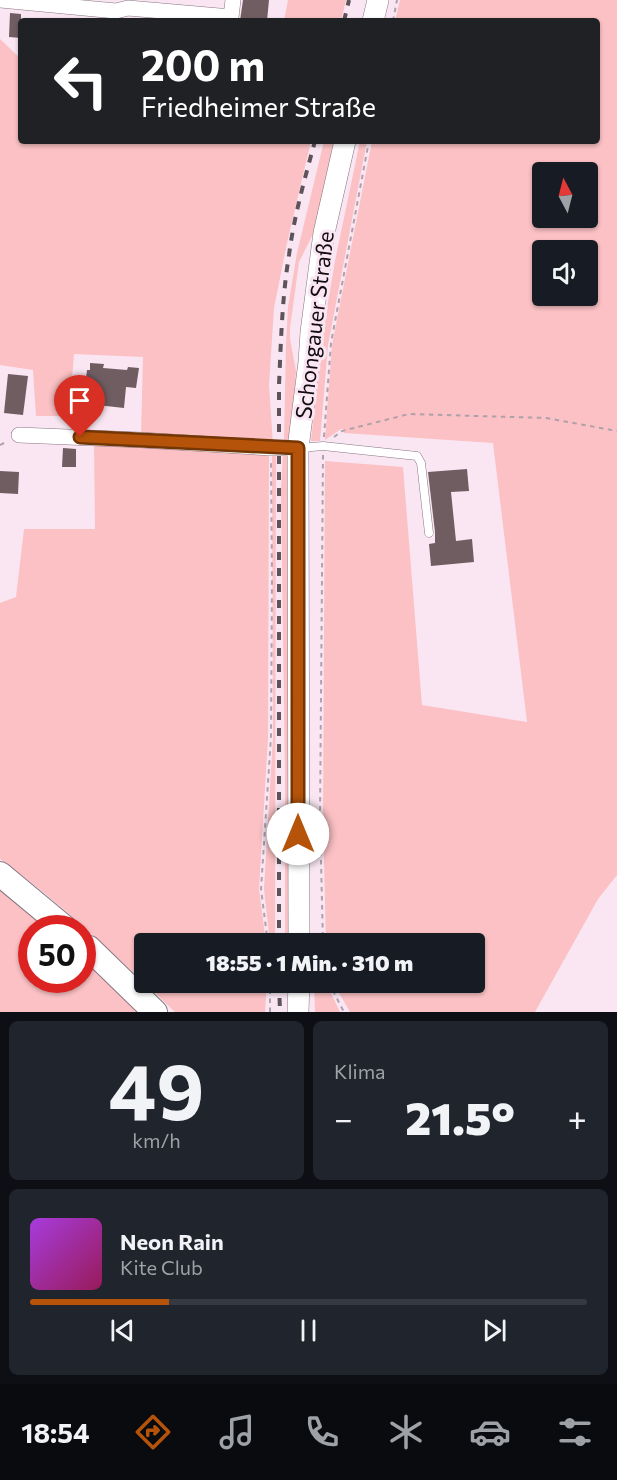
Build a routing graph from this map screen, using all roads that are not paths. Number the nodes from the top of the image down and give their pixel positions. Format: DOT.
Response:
graph roads {
  1 [pos="0,0"];
  2 [pos="233,0"];
  3 [pos="378,0"];
  4 [pos="116,5"];
  5 [pos="374,18"];
  6 [pos="344,144"];
  7 [pos="19,435"];
  8 [pos="298,448"];
  9 [pos="429,533"];
  10 [pos="0,874"];
  11 [pos="49,915"];
  12 [pos="299,933"];
  13 [pos="96,955"];
  14 [pos="299,993"];
  15 [pos="155,1012"];
  16 [pos="298,1012"];
  1 -- 4 [label="street"];
  2 -- 4 [label="street"];
  3 -- 5 [label="main road"];
  6 -- 8 [label="main road, Schongauer Straße"];
  7 -- 8 [label="street"];
  8 -- 9 [label="lane"];
  8 -- 12 [label="main road, Schongauer Straße"];
  10 -- 11 [label="main road"];
  13 -- 15 [label="main road"];
  14 -- 16 [label="main road"];
}
